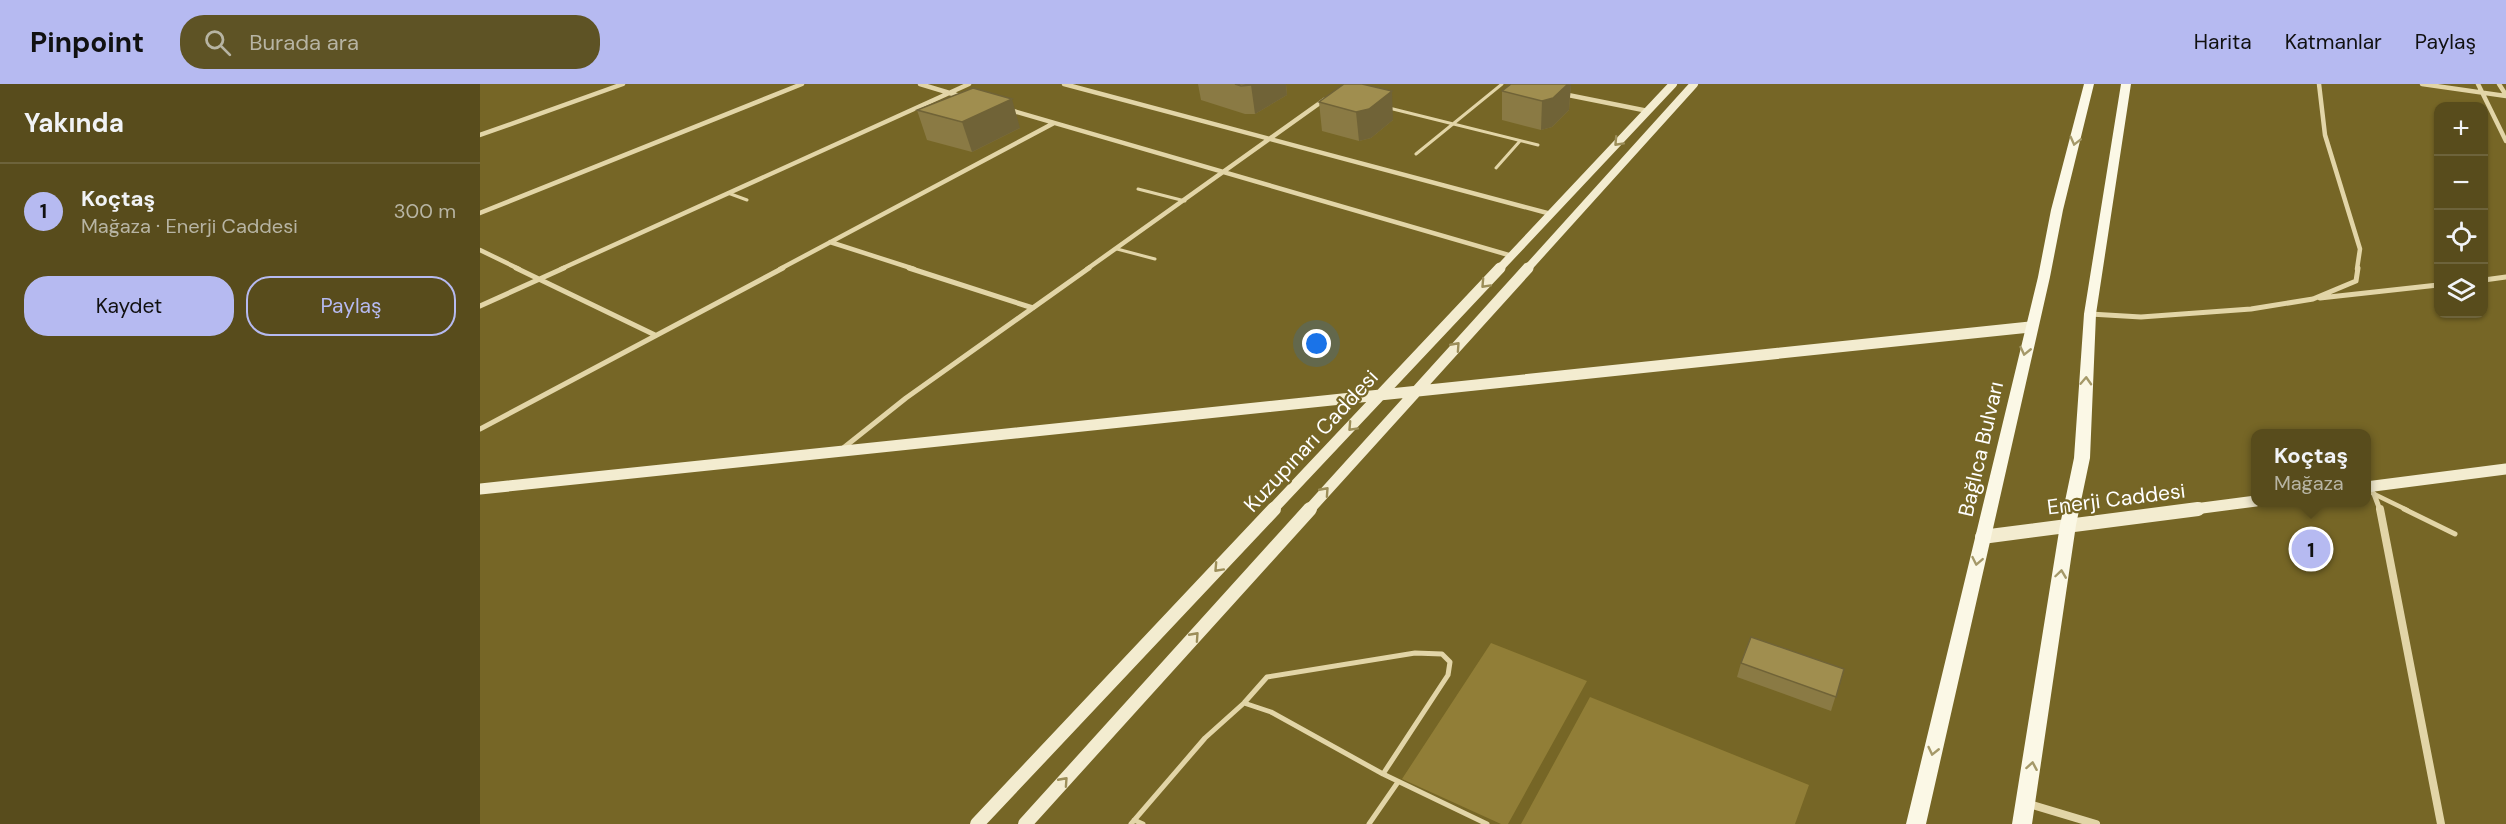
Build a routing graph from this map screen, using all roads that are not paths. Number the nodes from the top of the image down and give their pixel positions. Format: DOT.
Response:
graph roads {
  1 [pos="623,84"];
  2 [pos="802,84"];
  3 [pos="920,84"];
  4 [pos="969,84"];
  5 [pos="1064,84"];
  6 [pos="1503,84"];
  7 [pos="1673,84"];
  8 [pos="1694,84"];
  9 [pos="2089,84"];
  10 [pos="2126,84"];
  11 [pos="2319,84"];
  12 [pos="2422,84"];
  13 [pos="2478,84"];
  14 [pos="2499,84"];
  15 [pos="949,93"];
  16 [pos="1558,93"];
  17 [pos="2482,93"];
  18 [pos="2506,96"];
  19 [pos="1328,98"];
  20 [pos="970,99"];
  21 [pos="1380,106"];
  22 [pos="1002,108"];
  23 [pos="1647,111"];
  24 [pos="1054,123"];
  25 [pos="1453,126"];
  26 [pos="480,135"];
  27 [pos="1270,138"];
  28 [pos="1520,141"];
  29 [pos="2506,141"];
  30 [pos="1538,145"];
  31 [pos="1416,154"];
  32 [pos="1496,168"];
  33 [pos="1225,173"];
  34 [pos="1138,189"];
  35 [pos="728,193"];
  36 [pos="747,200"];
  37 [pos="1185,201"];
  38 [pos="480,213"];
  39 [pos="1551,214"];
  40 [pos="830,242"];
  41 [pos="1117,249"];
  42 [pos="480,250"];
  43 [pos="1512,256"];
  44 [pos="1155,259"];
  45 [pos="2506,277"];
  46 [pos="540,279"];
  47 [pos="2488,279"];
  48 [pos="2434,286"];
  49 [pos="2313,299"];
  50 [pos="480,306"];
  51 [pos="1033,308"];
  52 [pos="2090,314"];
  53 [pos="2030,327"];
  54 [pos="655,336"];
  55 [pos="1415,391"];
  56 [pos="1382,395"];
  57 [pos="480,429"];
  58 [pos="838,452"];
  59 [pos="2506,469"];
  60 [pos="480,489"];
  61 [pos="2371,490"];
  62 [pos="2371,491"];
  63 [pos="2371,494"];
  64 [pos="2251,502"];
  65 [pos="2068,525"];
  66 [pos="2455,534"];
  67 [pos="1982,537"];
  68 [pos="1244,703"];
  69 [pos="1383,774"];
  70 [pos="1398,782"];
  71 [pos="2026,803"];
  72 [pos="1133,822"];
  73 [pos="977,824"];
  74 [pos="1025,824"];
  75 [pos="1143,824"];
  76 [pos="1369,824"];
  77 [pos="1487,824"];
  78 [pos="1916,824"];
  79 [pos="2022,824"];
  80 [pos="2096,824"];
  81 [pos="2441,824"];
  1 -- 26 [label="street"];
  2 -- 38 [label="street"];
  3 -- 15 [label="street"];
  4 -- 15 [label="street"];
  5 -- 27 [label="street"];
  6 -- 25 [label="lane"];
  7 -- 23 [label="street, Kuzupınarı Caddesi"];
  55 -- 8 [label="street, Kuzupınarı Caddesi, one-way"];
  9 -- 53 [label="main road, Bağlıca Bulvarı, one-way"];
  10 -- 52 [label="main road"];
  11 -- 49 [label="street"];
  12 -- 17 [label="street"];
  13 -- 17 [label="street"];
  14 -- 18 [label="street"];
  15 -- 20 [label="street"];
  15 -- 35 [label="street"];
  16 -- 23 [label="street"];
  17 -- 18 [label="street"];
  17 -- 29 [label="street"];
  19 -- 27 [label="street"];
  21 -- 25 [label="lane"];
  22 -- 24 [label="street"];
  23 -- 39 [label="street, Kuzupınarı Caddesi, one-way"];
  24 -- 33 [label="street"];
  24 -- 40 [label="street"];
  25 -- 28 [label="lane"];
  25 -- 31 [label="lane"];
  27 -- 33 [label="street"];
  27 -- 39 [label="street"];
  28 -- 30 [label="lane"];
  28 -- 32 [label="lane"];
  33 -- 37 [label="street"];
  33 -- 43 [label="street"];
  34 -- 37 [label="lane"];
  35 -- 36 [label="lane"];
  35 -- 46 [label="street"];
  37 -- 41 [label="street"];
  39 -- 43 [label="street, Kuzupınarı Caddesi"];
  40 -- 51 [label="street"];
  40 -- 54 [label="street"];
  41 -- 44 [label="lane"];
  41 -- 51 [label="street"];
  42 -- 46 [label="street"];
  43 -- 56 [label="street, Kuzupınarı Caddesi, one-way"];
  45 -- 47 [label="street"];
  46 -- 50 [label="street"];
  46 -- 54 [label="street"];
  48 -- 49 [label="street"];
  49 -- 52 [label="street"];
  51 -- 58 [label="street"];
  65 -- 52 [label="main road, one-way"];
  53 -- 55 [label="street"];
  53 -- 67 [label="main road, Bağlıca Bulvarı, one-way"];
  54 -- 57 [label="street"];
  55 -- 56 [label="street"];
  74 -- 55 [label="street, Kuzupınarı Caddesi, one-way"];
  56 -- 58 [label="street"];
  56 -- 73 [label="street, Kuzupınarı Caddesi, one-way"];
  58 -- 60 [label="street"];
  59 -- 61 [label="street"];
  62 -- 66 [label="lane"];
  63 -- 81 [label="street"];
  64 -- 65 [label="street, Enerji Caddesi"];
  65 -- 67 [label="street, Enerji Caddesi"];
  71 -- 65 [label="main road, one-way"];
  67 -- 78 [label="main road, Bağlıca Bulvarı, one-way"];
  68 -- 69 [label="lane"];
  68 -- 69 [label="lane"];
  68 -- 72 [label="lane"];
  69 -- 70 [label="lane"];
  70 -- 76 [label="lane"];
  70 -- 77 [label="lane"];
  71 -- 79 [label="main road"];
  71 -- 80 [label="street"];
  72 -- 75 [label="lane"];
}
